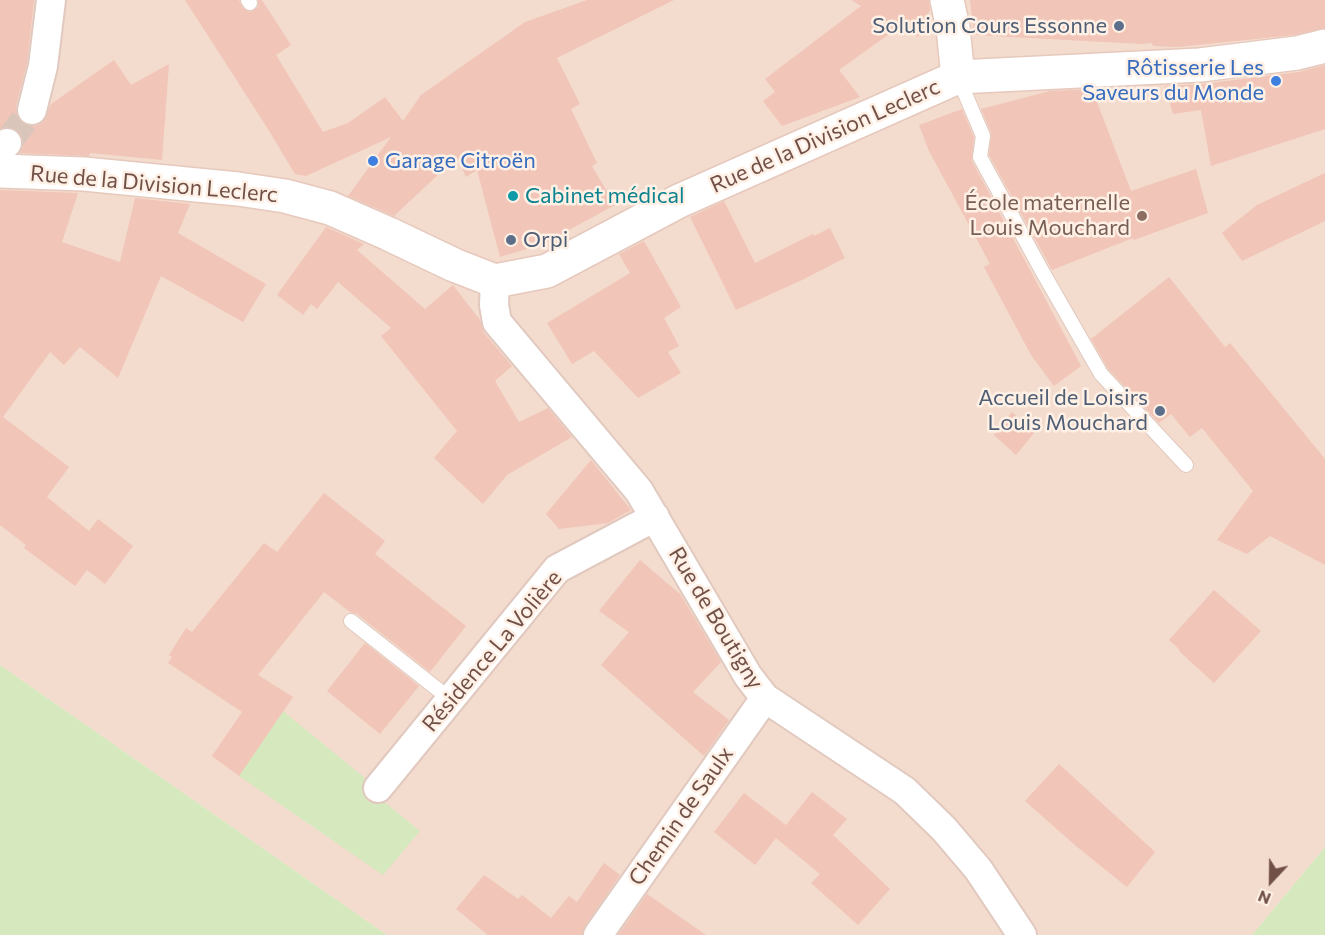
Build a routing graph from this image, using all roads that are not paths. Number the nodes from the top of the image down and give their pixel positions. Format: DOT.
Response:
graph roads {
  1 [pos="51,0"];
  2 [pos="947,0"];
  3 [pos="1325,46"];
  4 [pos="958,77"];
  5 [pos="32,110"];
  6 [pos="2,155"];
  7 [pos="495,281"];
  8 [pos="1186,465"];
  9 [pos="655,517"];
  10 [pos="351,621"];
  11 [pos="765,698"];
  12 [pos="450,699"];
  13 [pos="378,788"];
  14 [pos="598,935"];
  15 [pos="1022,935"];
  1 -- 5 [label="street"];
  2 -- 4 [label="main road"];
  3 -- 4 [label="main road, Rue de la Division Leclerc"];
  4 -- 7 [label="main road, Rue de la Division Leclerc"];
  4 -- 8 [label="lane"];
  6 -- 7 [label="main road, Rue de la Division Leclerc"];
  7 -- 9 [label="street, Rue de Boutigny"];
  9 -- 11 [label="street, Rue de Boutigny"];
  9 -- 12 [label="street, Résidence La Volière"];
  10 -- 12 [label="lane"];
  11 -- 14 [label="street, Chemin de Saulx"];
  11 -- 15 [label="street, Rue de Boutigny"];
  12 -- 13 [label="street, Résidence La Volière"];
}
